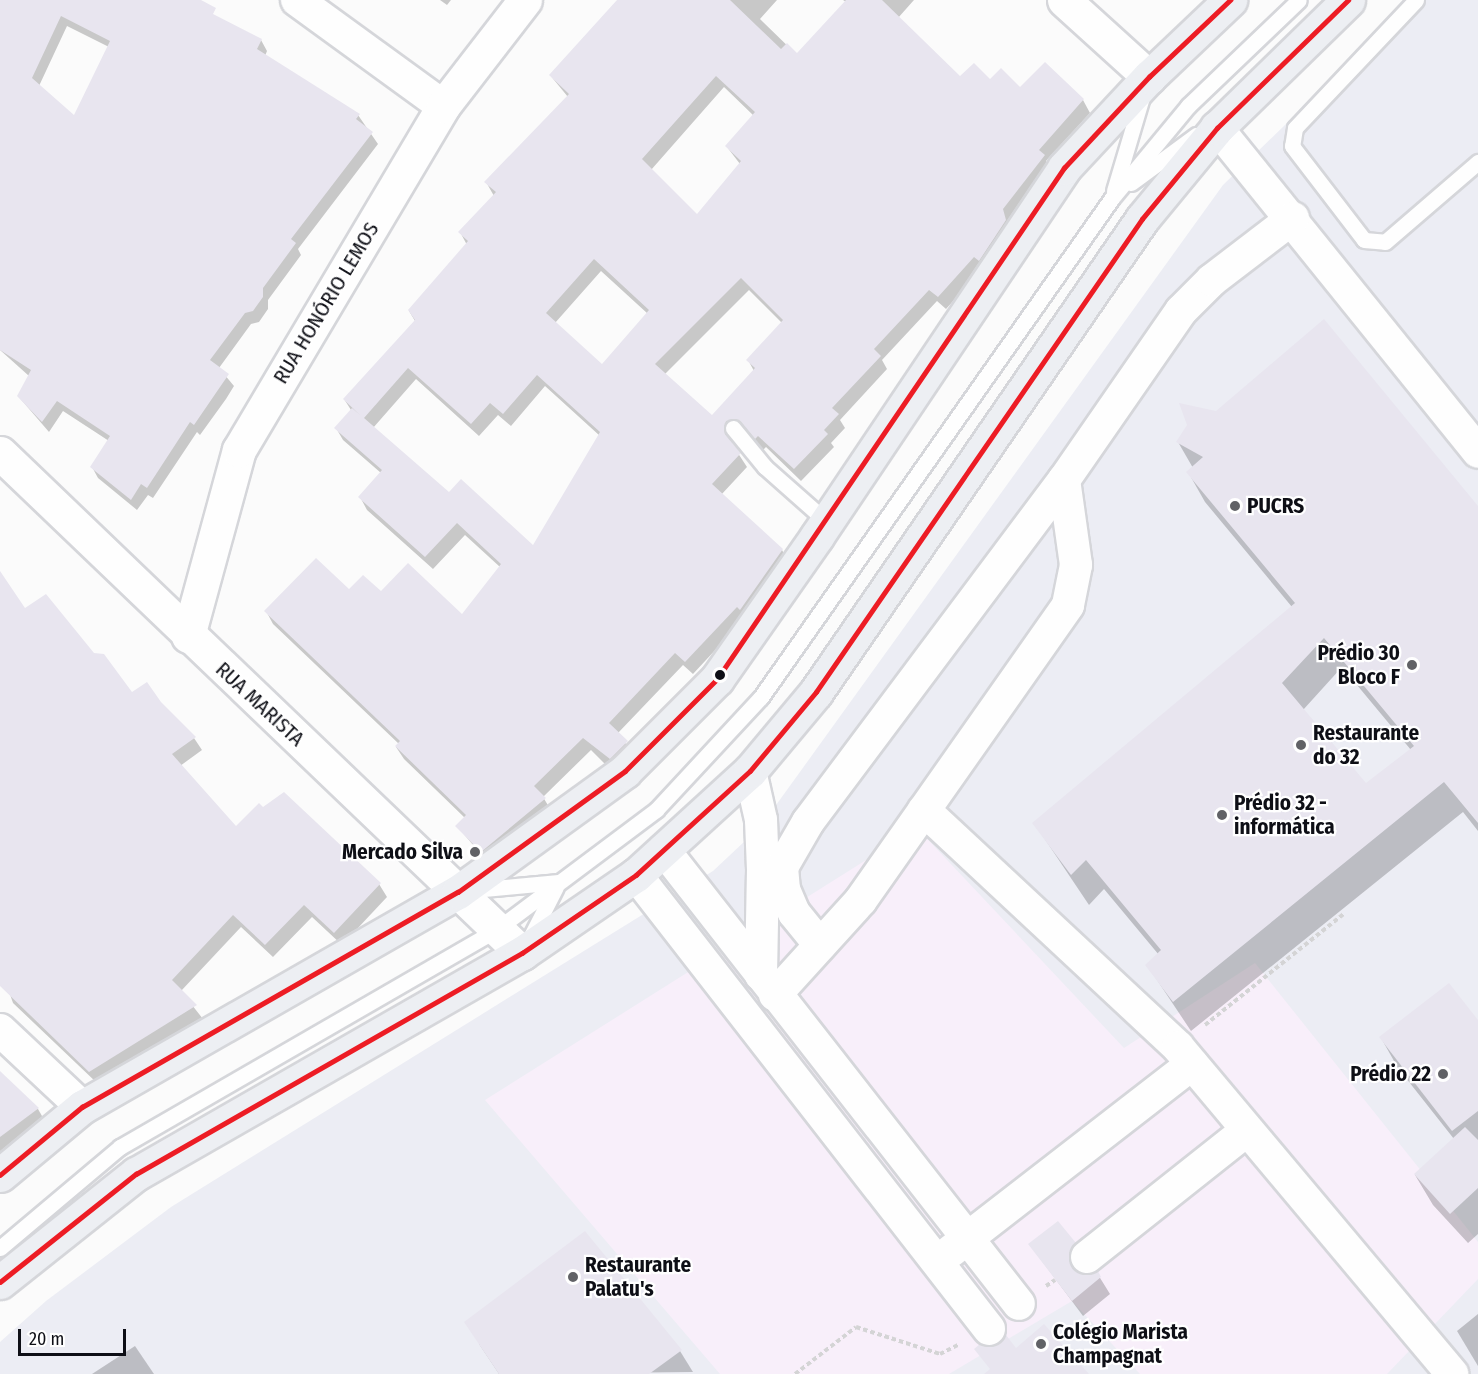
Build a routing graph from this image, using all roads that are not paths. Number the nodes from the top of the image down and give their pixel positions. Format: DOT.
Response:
graph roads {
  1 [pos="297,0"];
  2 [pos="525,0"];
  3 [pos="1064,0"];
  4 [pos="1230,0"];
  5 [pos="1299,0"];
  6 [pos="1348,0"];
  7 [pos="1416,0"];
  8 [pos="1149,77"];
  9 [pos="1248,97"];
  10 [pos="443,106"];
  11 [pos="1217,128"];
  12 [pos="1478,162"];
  13 [pos="1112,198"];
  14 [pos="1293,218"];
  15 [pos="733,428"];
  16 [pos="1478,452"];
  17 [pos="0,453"];
  18 [pos="1064,480"];
  19 [pos="826,521"];
  20 [pos="188,636"];
  21 [pos="750,771"];
  22 [pos="924,810"];
  23 [pos="664,850"];
  24 [pos="636,875"];
  25 [pos="559,882"];
  26 [pos="458,892"];
  27 [pos="497,929"];
  28 [pos="820,945"];
  29 [pos="740,947"];
  30 [pos="522,953"];
  31 [pos="710,971"];
  32 [pos="768,985"];
  33 [pos="0,1030"];
  34 [pos="1185,1056"];
  35 [pos="82,1107"];
  36 [pos="1247,1130"];
  37 [pos="0,1175"];
  38 [pos="966,1239"];
  39 [pos="0,1248"];
  40 [pos="1087,1257"];
  41 [pos="936,1262"];
  42 [pos="0,1282"];
  43 [pos="1019,1304"];
  44 [pos="989,1329"];
  45 [pos="1452,1374"];
  1 -- 10 [label="street"];
  2 -- 10 [label="street, RUA HONÓRIO LEMOS"];
  3 -- 8 [label="street"];
  4 -- 8 [label="main road"];
  5 -- 13 [label="lane"];
  6 -- 9 [label="main road"];
  7 -- 12 [label="lane"];
  8 -- 13 [label="lane"];
  8 -- 19 [label="main road"];
  9 -- 11 [label="main road"];
  9 -- 13 [label="lane"];
  10 -- 20 [label="street, RUA HONÓRIO LEMOS"];
  11 -- 14 [label="street"];
  11 -- 21 [label="main road"];
  13 -- 25 [label="lane"];
  14 -- 16 [label="street"];
  14 -- 18 [label="street"];
  15 -- 19 [label="lane"];
  17 -- 20 [label="street, RUA MARISTA"];
  18 -- 22 [label="street"];
  18 -- 28 [label="street"];
  19 -- 26 [label="main road"];
  20 -- 26 [label="street, RUA MARISTA"];
  21 -- 23 [label="main road"];
  21 -- 32 [label="street"];
  22 -- 28 [label="street"];
  22 -- 34 [label="street"];
  23 -- 24 [label="main road"];
  23 -- 29 [label="street"];
  24 -- 30 [label="main road"];
  24 -- 31 [label="street"];
  25 -- 26 [label="lane"];
  25 -- 27 [label="lane"];
  25 -- 30 [label="lane"];
  26 -- 27 [label="street, RUA MARISTA"];
  26 -- 35 [label="main road"];
  27 -- 30 [label="street, RUA MARISTA"];
  27 -- 39 [label="lane"];
  28 -- 32 [label="street"];
  29 -- 31 [label="street"];
  29 -- 32 [label="street"];
  30 -- 42 [label="main road"];
  31 -- 41 [label="street"];
  32 -- 38 [label="street"];
  33 -- 35 [label="street"];
  34 -- 36 [label="street"];
  34 -- 38 [label="street"];
  35 -- 37 [label="main road"];
  36 -- 40 [label="street"];
  36 -- 45 [label="street"];
  38 -- 41 [label="street"];
  38 -- 43 [label="street"];
  41 -- 44 [label="street"];
}
